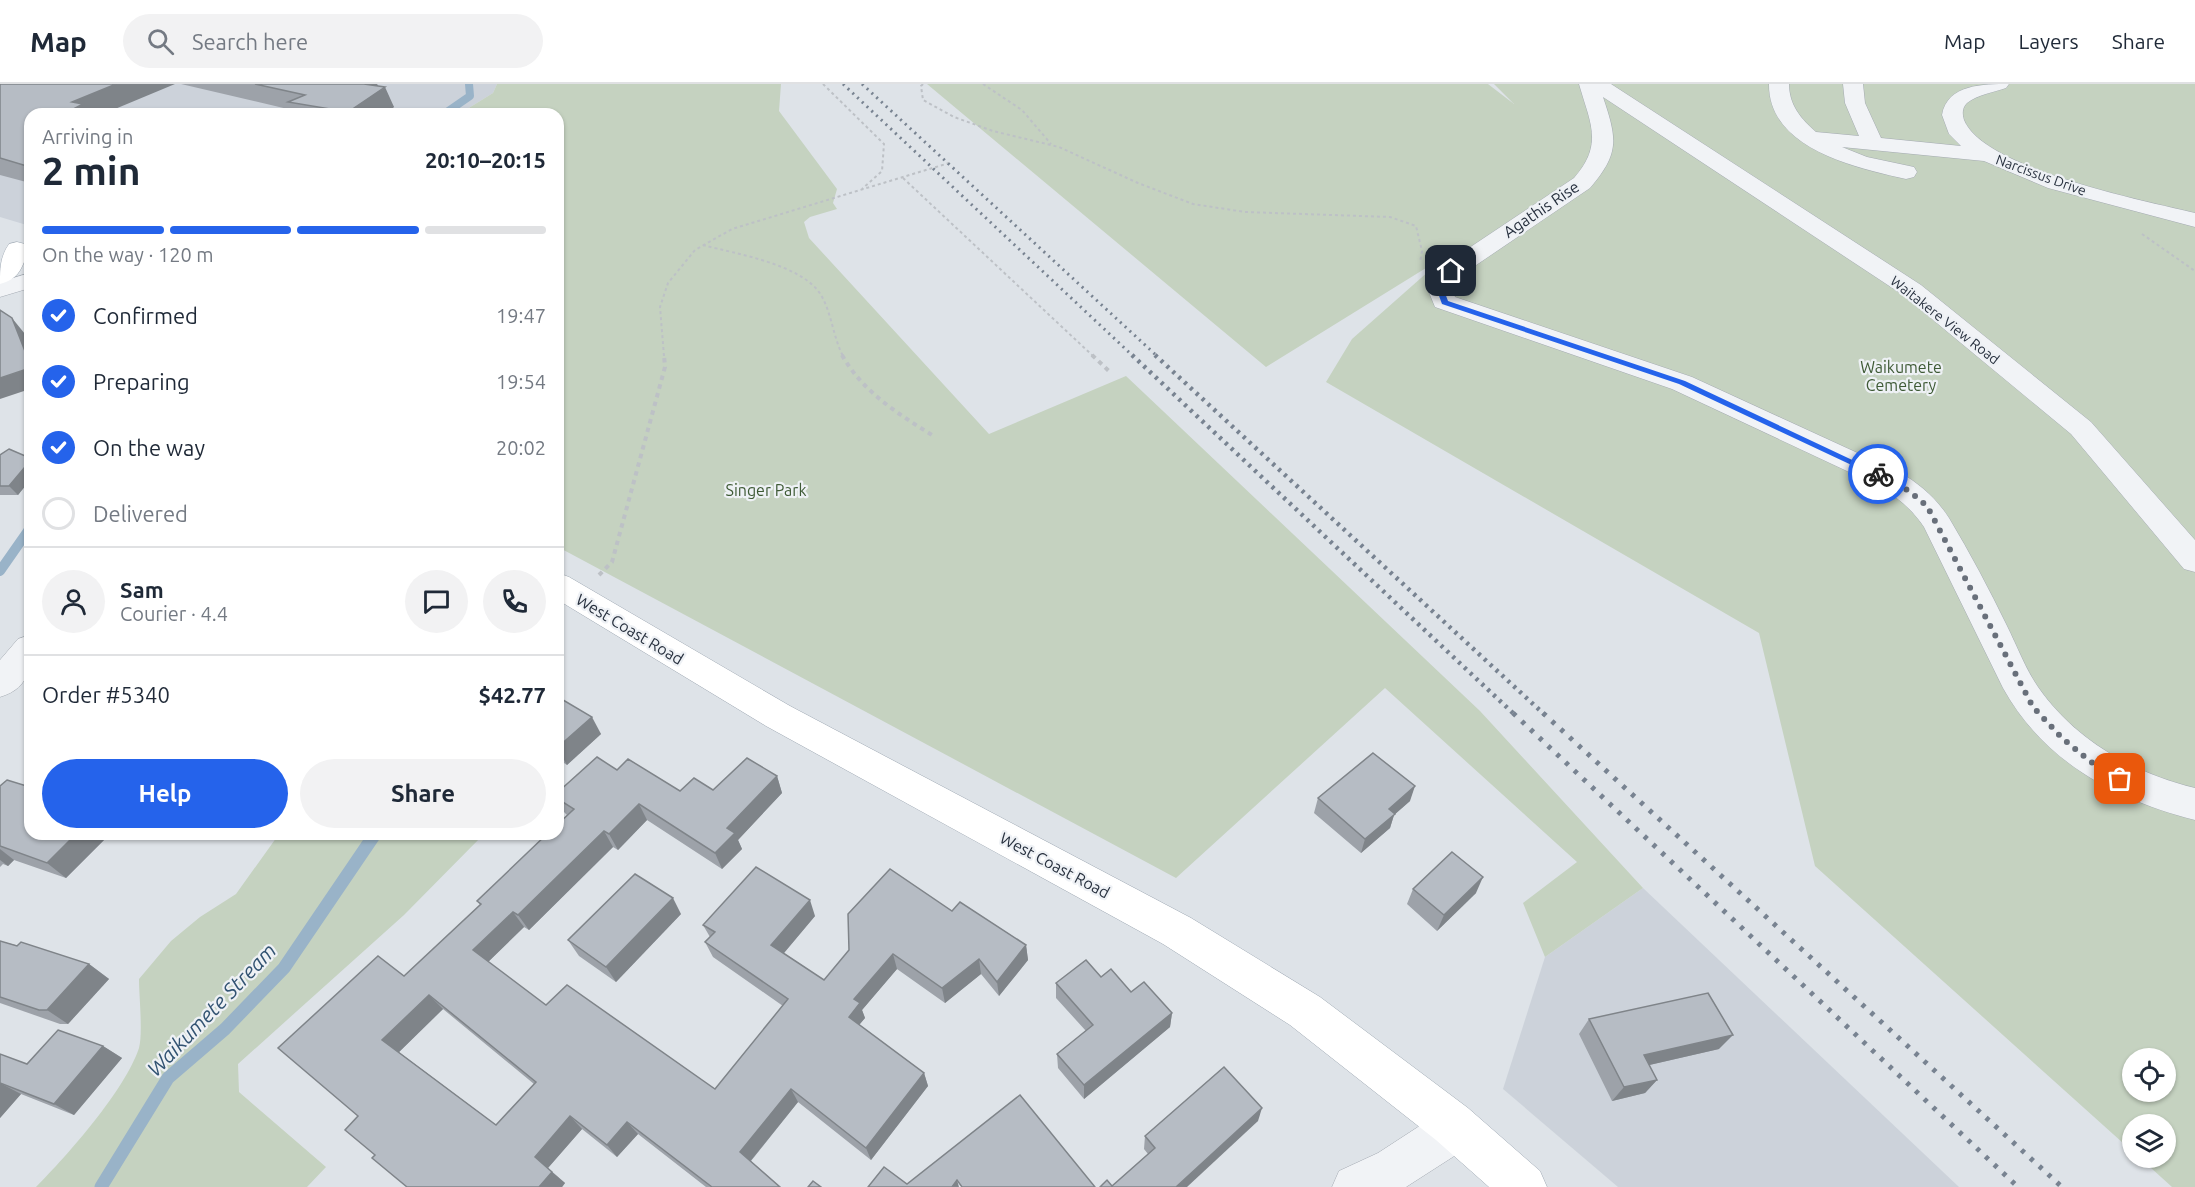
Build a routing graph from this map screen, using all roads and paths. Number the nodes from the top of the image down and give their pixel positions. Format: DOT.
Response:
graph roads {
  1 [pos="823,84"];
  2 [pos="923,84"];
  3 [pos="983,84"];
  4 [pos="1589,84"];
  5 [pos="1597,84"];
  6 [pos="1779,84"];
  7 [pos="1853,84"];
  8 [pos="1999,84"];
  9 [pos="1806,137"];
  10 [pos="1872,142"];
  11 [pos="1052,145"];
  12 [pos="1984,154"];
  13 [pos="949,163"];
  14 [pos="1906,172"];
  15 [pos="903,178"];
  16 [pos="859,191"];
  17 [pos="2104,198"];
  18 [pos="2120,218"];
  19 [pos="2195,220"];
  20 [pos="703,245"];
  21 [pos="16,249"];
  22 [pos="2195,271"];
  23 [pos="0,277"];
  24 [pos="24,282"];
  25 [pos="1438,285"];
  26 [pos="0,290"];
  27 [pos="1108,371"];
  28 [pos="932,435"];
  29 [pos="2195,561"];
  30 [pos="567,590"];
  31 [pos="24,655"];
  32 [pos="0,684"];
  33 [pos="2195,804"];
  34 [pos="1457,1128"];
  35 [pos="1355,1187"];
  36 [pos="1524,1187"];
  1 -- 16 [label="path"];
  2 -- 11 [label="path"];
  3 -- 11 [label="path"];
  4 -- 25 [label="street, Agathis Rise"];
  5 -- 29 [label="street, Waitakere View Road"];
  6 -- 9 [label="street"];
  7 -- 10 [label="street"];
  8 -- 12 [label="street, Narcissus Drive"];
  9 -- 10 [label="street"];
  9 -- 14 [label="street"];
  10 -- 12 [label="street"];
  11 -- 25 [label="path"];
  12 -- 17 [label="street, Narcissus Drive"];
  13 -- 15 [label="path"];
  15 -- 16 [label="path"];
  15 -- 27 [label="path"];
  16 -- 20 [label="path"];
  17 -- 18 [label="street"];
  17 -- 19 [label="street, Narcissus Drive"];
  18 -- 22 [label="path"];
  20 -- 28 [label="path"];
  20 -- 30 [label="path"];
  21 -- 23 [label="main road"];
  24 -- 26 [label="street"];
  25 -- 33 [label="street"];
  30 -- 34 [label="main road, West Coast Road"];
  31 -- 32 [label="street"];
  34 -- 35 [label="street"];
  34 -- 36 [label="main road, West Coast Road"];
}
